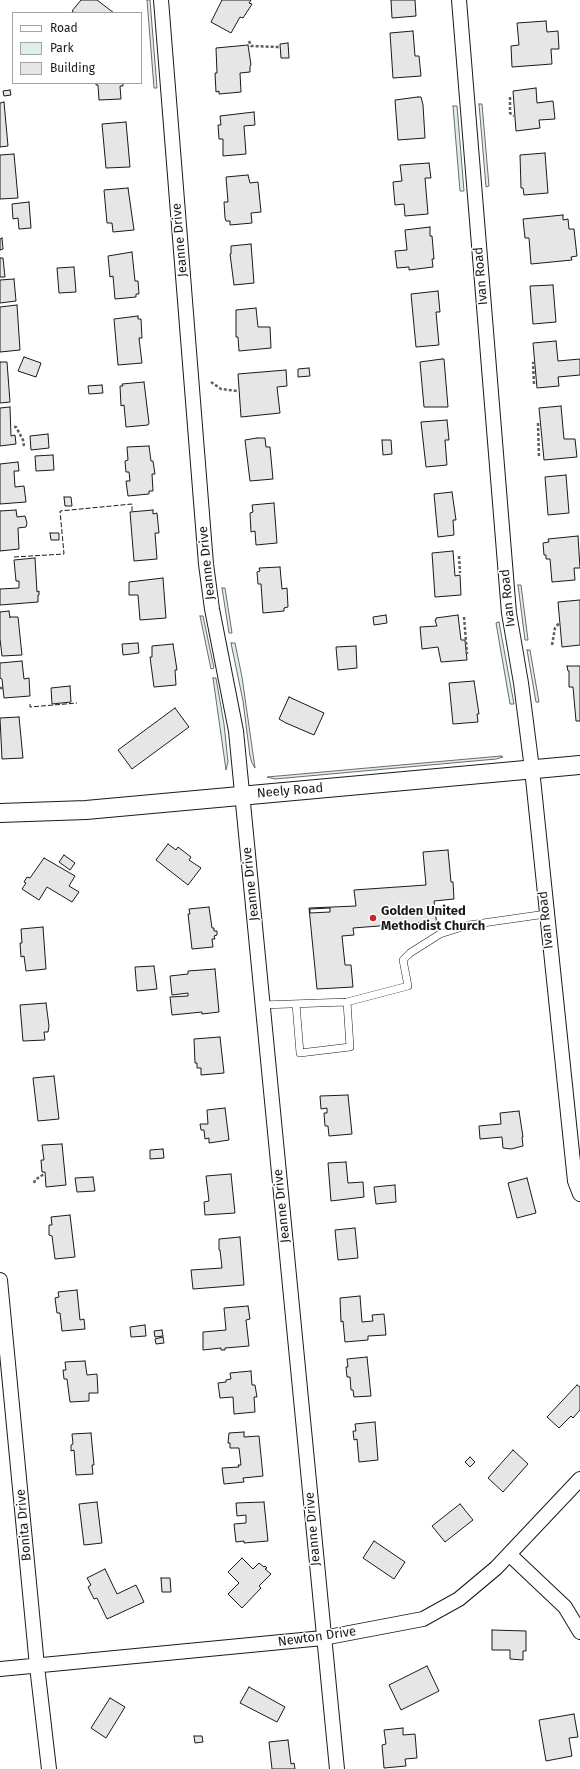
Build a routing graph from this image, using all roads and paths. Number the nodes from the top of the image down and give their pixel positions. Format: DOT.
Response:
graph roads {
  1 [pos="161,0"];
  2 [pos="459,0"];
  3 [pos="249,41"];
  4 [pos="279,47"];
  5 [pos="510,97"];
  6 [pos="514,116"];
  7 [pos="534,363"];
  8 [pos="211,382"];
  9 [pos="534,384"];
  10 [pos="237,391"];
  11 [pos="538,423"];
  12 [pos="14,427"];
  13 [pos="24,446"];
  14 [pos="539,458"];
  15 [pos="459,556"];
  16 [pos="460,573"];
  17 [pos="464,617"];
  18 [pos="560,622"];
  19 [pos="552,645"];
  20 [pos="467,654"];
  21 [pos="580,766"];
  22 [pos="532,769"];
  23 [pos="243,795"];
  24 [pos="0,813"];
  25 [pos="546,914"];
  26 [pos="347,1002"];
  27 [pos="296,1004"];
  28 [pos="262,1005"];
  29 [pos="44,1174"];
  30 [pos="34,1183"];
  31 [pos="580,1194"];
  32 [pos="0,1280"];
  33 [pos="580,1479"];
  34 [pos="510,1554"];
  35 [pos="580,1632"];
  36 [pos="323,1638"];
  37 [pos="37,1666"];
  38 [pos="0,1669"];
  39 [pos="49,1769"];
  40 [pos="337,1769"];
  1 -- 23 [label="street, Jeanne Drive"];
  2 -- 22 [label="street, Ivan Road"];
  3 -- 4 [label="path"];
  5 -- 6 [label="path"];
  7 -- 9 [label="path"];
  8 -- 10 [label="path"];
  11 -- 14 [label="path"];
  12 -- 13 [label="path"];
  15 -- 16 [label="path"];
  17 -- 20 [label="path"];
  18 -- 19 [label="path"];
  21 -- 22 [label="street, Neely Road"];
  22 -- 23 [label="street, Neely Road"];
  22 -- 25 [label="street, Ivan Road"];
  23 -- 24 [label="street, Neely Road"];
  23 -- 28 [label="street, Jeanne Drive"];
  25 -- 26 [label="lane"];
  25 -- 31 [label="street, Ivan Road"];
  26 -- 27 [label="lane"];
  26 -- 27 [label="lane"];
  27 -- 28 [label="lane"];
  28 -- 36 [label="street, Jeanne Drive"];
  29 -- 30 [label="path"];
  32 -- 37 [label="street, Bonita Drive"];
  33 -- 34 [label="street, Newton Drive"];
  34 -- 35 [label="street"];
  34 -- 36 [label="street, Newton Drive"];
  36 -- 37 [label="street, Newton Drive"];
  36 -- 40 [label="street, Jeanne Drive"];
  37 -- 38 [label="street, Newton Drive"];
  37 -- 39 [label="street, Bonita Drive"];
}
